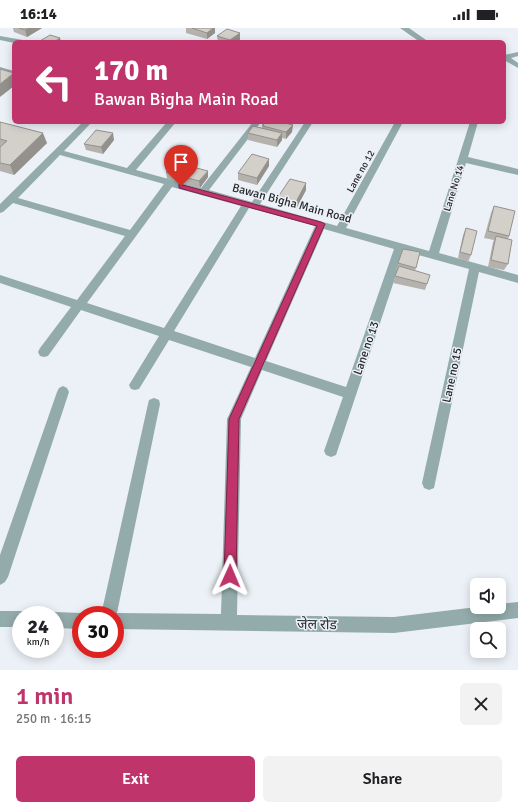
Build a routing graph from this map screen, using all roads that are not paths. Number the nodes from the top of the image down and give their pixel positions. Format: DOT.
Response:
graph roads {
  1 [pos="404,28"];
  2 [pos="0,38"];
  3 [pos="12,40"];
  4 [pos="418,40"];
  5 [pos="518,54"];
  6 [pos="506,57"];
  7 [pos="506,58"];
  8 [pos="518,66"];
  9 [pos="0,69"];
  10 [pos="12,72"];
  11 [pos="86,124"];
  12 [pos="170,124"];
  13 [pos="256,124"];
  14 [pos="308,124"];
  15 [pos="398,124"];
  16 [pos="473,124"];
  17 [pos="58,152"];
  18 [pos="462,159"];
  19 [pos="129,172"];
  20 [pos="518,172"];
  21 [pos="170,183"];
  22 [pos="203,192"];
  23 [pos="6,201"];
  24 [pos="250,205"];
  25 [pos="0,210"];
  26 [pos="321,224"];
  27 [pos="340,230"];
  28 [pos="132,234"];
  29 [pos="400,246"];
  30 [pos="433,255"];
  31 [pos="475,266"];
  32 [pos="0,279"];
  33 [pos="518,279"];
  34 [pos="79,305"];
  35 [pos="166,334"];
  36 [pos="44,352"];
  37 [pos="258,364"];
  38 [pos="135,385"];
  39 [pos="63,392"];
  40 [pos="350,394"];
  41 [pos="154,404"];
  42 [pos="331,451"];
  43 [pos="429,483"];
  44 [pos="0,577"];
  45 [pos="111,606"];
  46 [pos="518,610"];
  47 [pos="0,619"];
  48 [pos="12,619"];
  49 [pos="124,621"];
  50 [pos="229,623"];
  1 -- 4 [label="street"];
  2 -- 3 [label="street"];
  5 -- 6 [label="street"];
  7 -- 8 [label="street"];
  9 -- 10 [label="street"];
  11 -- 17 [label="street"];
  12 -- 19 [label="street"];
  13 -- 22 [label="street"];
  14 -- 24 [label="street"];
  15 -- 27 [label="street, Lane no 12"];
  16 -- 18 [label="street, Lane No 14"];
  17 -- 19 [label="street, Bawan Bigha Main Road"];
  17 -- 23 [label="street"];
  18 -- 20 [label="street"];
  18 -- 30 [label="street, Lane No 14"];
  19 -- 21 [label="street, Bawan Bigha Main Road"];
  21 -- 22 [label="street, Bawan Bigha Main Road"];
  21 -- 28 [label="street"];
  22 -- 24 [label="street, Bawan Bigha Main Road"];
  23 -- 25 [label="street"];
  23 -- 28 [label="street"];
  24 -- 26 [label="street, Bawan Bigha Main Road"];
  24 -- 35 [label="street"];
  26 -- 27 [label="street, Bawan Bigha Main Road"];
  26 -- 37 [label="street"];
  27 -- 29 [label="street, Bawan Bigha Main Road"];
  28 -- 34 [label="street"];
  29 -- 30 [label="street, Bawan Bigha Main Road"];
  29 -- 40 [label="street, Lane no 13"];
  30 -- 31 [label="street, Bawan Bigha Main Road"];
  31 -- 33 [label="street, Bawan Bigha Main Road"];
  31 -- 43 [label="street, Lane no 15"];
  32 -- 34 [label="street"];
  34 -- 35 [label="street"];
  34 -- 36 [label="street"];
  35 -- 37 [label="street"];
  35 -- 38 [label="street"];
  37 -- 40 [label="street"];
  37 -- 50 [label="street"];
  39 -- 44 [label="street"];
  40 -- 42 [label="street, Lane no 13"];
  41 -- 45 [label="street"];
  46 -- 50 [label="street, जेल रोड"];
  47 -- 48 [label="street"];
  49 -- 50 [label="street, जेल रोड"];
}
